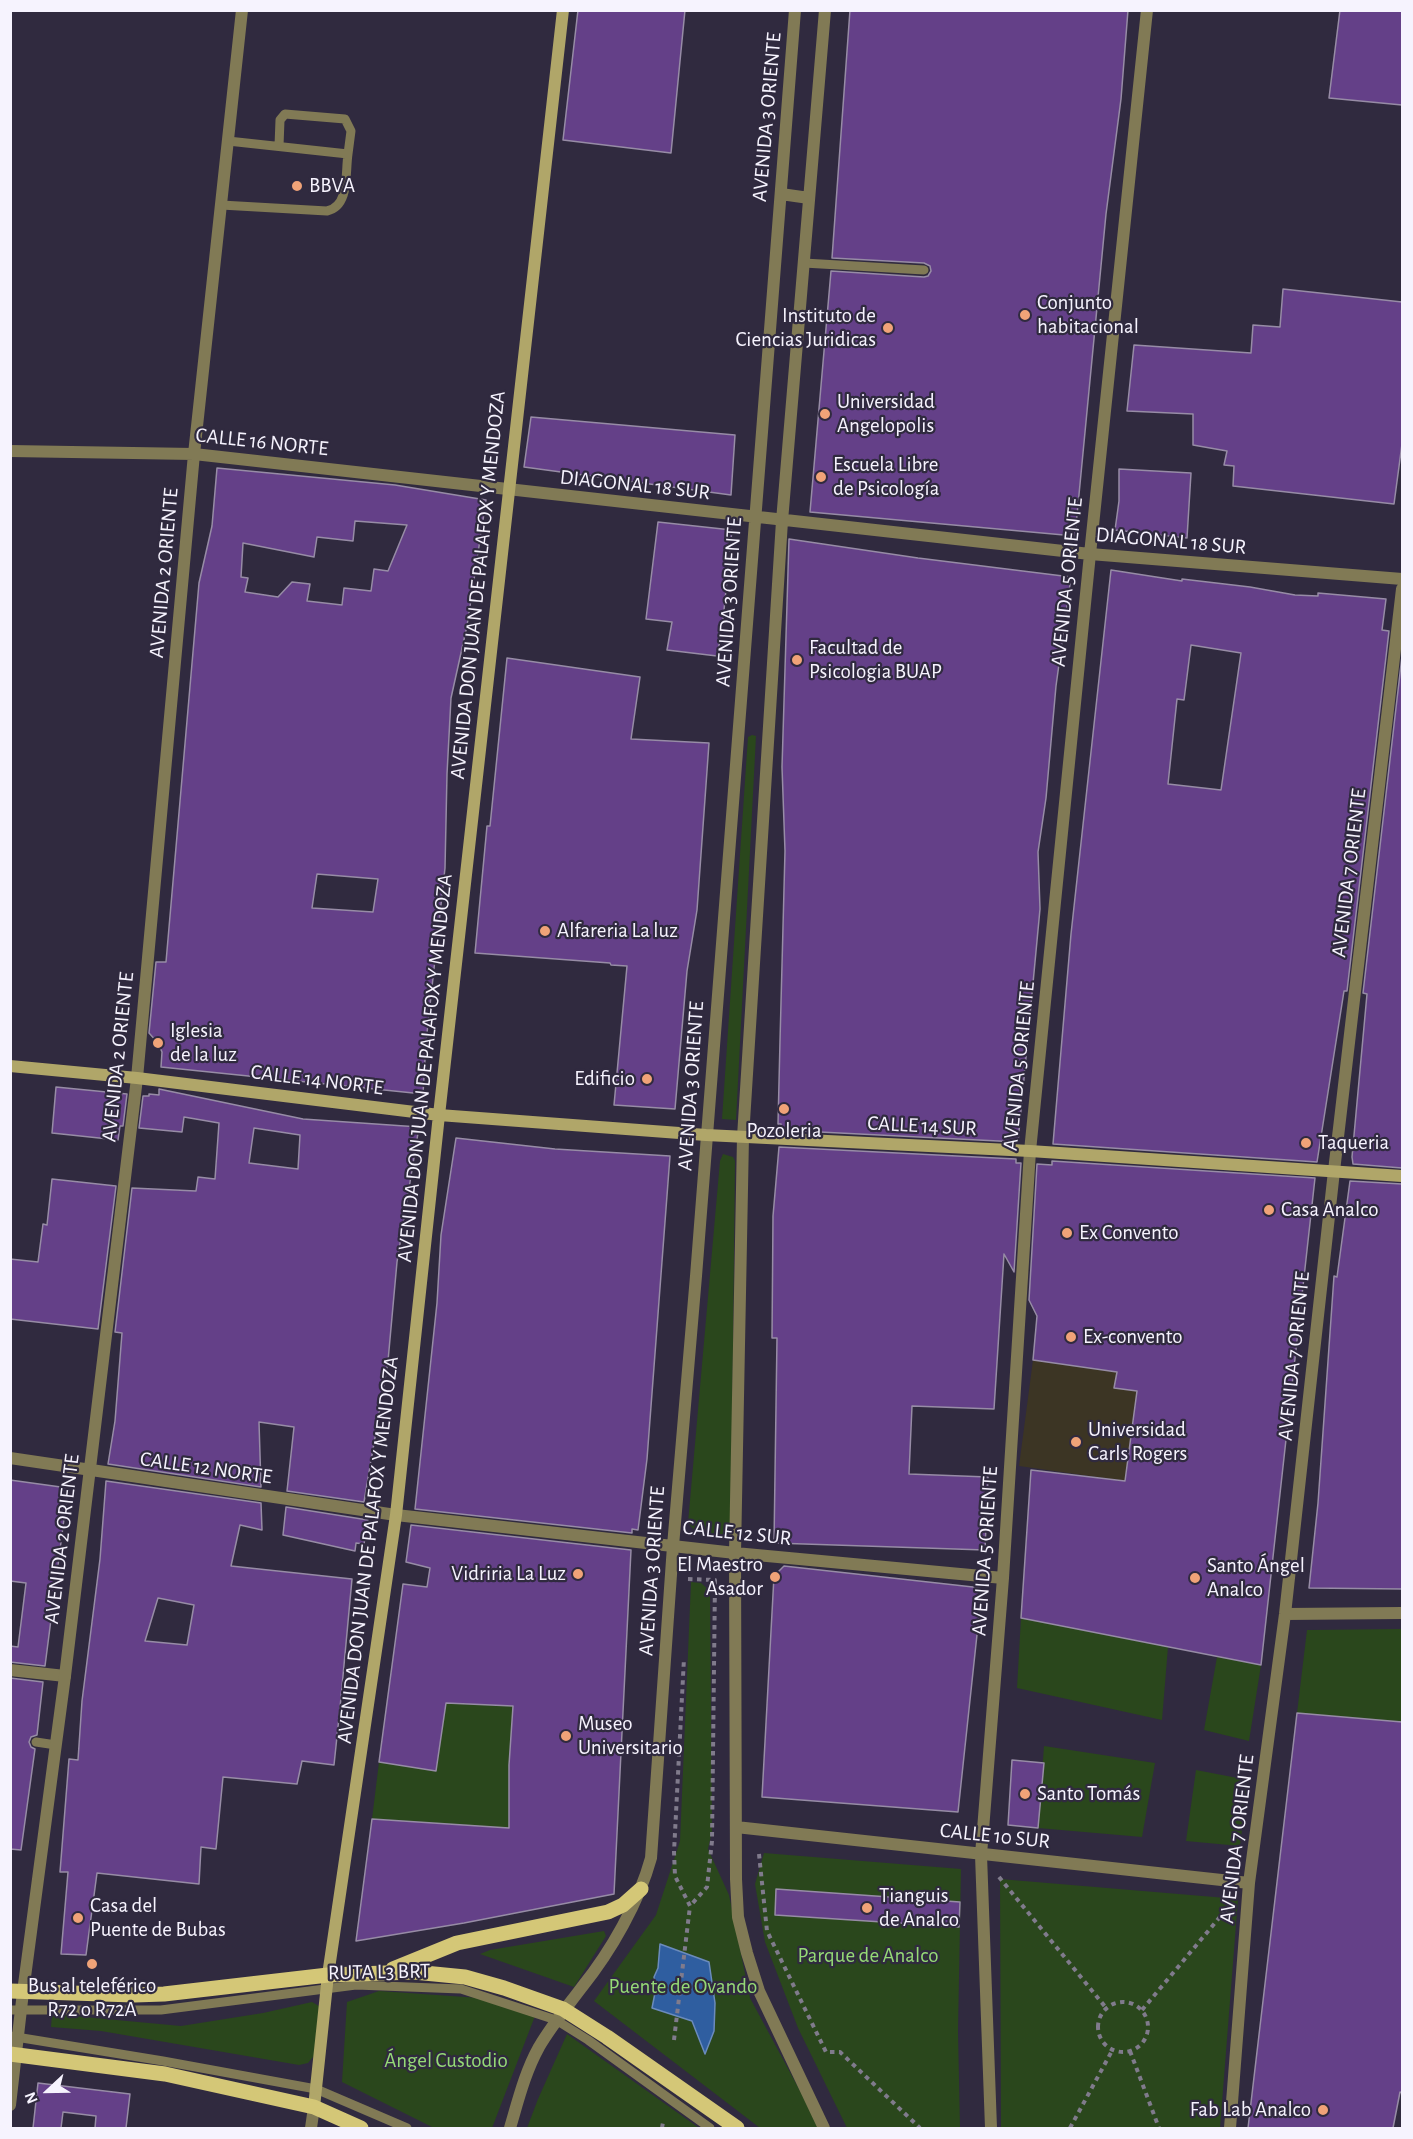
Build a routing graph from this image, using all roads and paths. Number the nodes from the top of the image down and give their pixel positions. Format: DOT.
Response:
graph roads {
  1 [pos="242,10"];
  2 [pos="563,10"];
  3 [pos="795,10"];
  4 [pos="825,10"];
  5 [pos="1147,10"];
  6 [pos="228,141"];
  7 [pos="279,146"];
  8 [pos="348,154"];
  9 [pos="781,194"];
  10 [pos="809,198"];
  11 [pos="221,205"];
  12 [pos="804,263"];
  13 [pos="924,270"];
  14 [pos="10,451"];
  15 [pos="194,453"];
  16 [pos="508,490"];
  17 [pos="755,518"];
  18 [pos="782,521"];
  19 [pos="1090,554"];
  20 [pos="1402,579"];
  21 [pos="1402,589"];
  22 [pos="10,1066"];
  23 [pos="137,1078"];
  24 [pos="439,1115"];
  25 [pos="706,1135"];
  26 [pos="743,1137"];
  27 [pos="1030,1151"];
  28 [pos="1334,1171"];
  29 [pos="1402,1176"];
  30 [pos="10,1458"];
  31 [pos="90,1470"];
  32 [pos="396,1515"];
  33 [pos="673,1546"];
  34 [pos="735,1553"];
  35 [pos="1003,1578"];
  36 [pos="687,1590"];
  37 [pos="1402,1613"];
  38 [pos="1285,1614"];
  39 [pos="684,1649"];
  40 [pos="10,1670"];
  41 [pos="65,1676"];
  42 [pos="36,1742"];
  43 [pos="56,1745"];
  44 [pos="736,1827"];
  45 [pos="759,1854"];
  46 [pos="981,1855"];
  47 [pos="1249,1883"];
  48 [pos="641,1888"];
  49 [pos="690,1906"];
  50 [pos="384,1973"];
  51 [pos="328,1982"];
  52 [pos="17,1991"];
  53 [pos="1107,2009"];
  54 [pos="16,2010"];
  55 [pos="1142,2010"];
  56 [pos="560,2015"];
  57 [pos="14,2036"];
  58 [pos="674,2040"];
  59 [pos="1113,2049"];
  60 [pos="1130,2051"];
  61 [pos="13,2054"];
  62 [pos="316,2089"];
  63 [pos="10,2105"];
  64 [pos="314,2107"];
  65 [pos="663,2122"];
  66 [pos="311,2128"];
  67 [pos="362,2128"];
  68 [pos="406,2128"];
  69 [pos="510,2128"];
  70 [pos="662,2128"];
  71 [pos="710,2128"];
  72 [pos="737,2128"];
  73 [pos="824,2128"];
  74 [pos="920,2128"];
  75 [pos="991,2128"];
  76 [pos="1070,2128"];
  77 [pos="1159,2128"];
  78 [pos="1230,2128"];
  1 -- 6 [label="street, AVENIDA 2 ORIENTE"];
  2 -- 16 [label="main road, AVENIDA DON JUAN DE PALAFOX Y MENDOZA"];
  3 -- 9 [label="street, AVENIDA 3 ORIENTE"];
  4 -- 10 [label="street"];
  5 -- 19 [label="street, AVENIDA 5 ORIENTE"];
  6 -- 7 [label="lane"];
  6 -- 11 [label="street, AVENIDA 2 ORIENTE"];
  7 -- 8 [label="lane"];
  7 -- 8 [label="lane"];
  8 -- 11 [label="lane"];
  9 -- 10 [label="street"];
  9 -- 17 [label="street, AVENIDA 3 ORIENTE"];
  10 -- 12 [label="street"];
  11 -- 15 [label="street, AVENIDA 2 ORIENTE"];
  12 -- 13 [label="lane"];
  12 -- 18 [label="street"];
  14 -- 15 [label="street, CALLE 16 NORTE"];
  15 -- 16 [label="street, CALLE 16 NORTE"];
  15 -- 23 [label="street, AVENIDA 2 ORIENTE"];
  16 -- 17 [label="street, DIAGONAL 18 SUR"];
  16 -- 24 [label="main road, AVENIDA DON JUAN DE PALAFOX Y MENDOZA"];
  17 -- 18 [label="street, DIAGONAL 18 SUR"];
  17 -- 25 [label="street, AVENIDA 3 ORIENTE"];
  18 -- 19 [label="street, DIAGONAL 18 SUR"];
  18 -- 26 [label="street"];
  19 -- 20 [label="street, DIAGONAL 18 SUR"];
  19 -- 27 [label="street, AVENIDA 5 ORIENTE"];
  21 -- 28 [label="street, AVENIDA 7 ORIENTE"];
  22 -- 23 [label="main road, CALLE 14 NORTE"];
  23 -- 24 [label="main road, CALLE 14 NORTE"];
  23 -- 31 [label="street, AVENIDA 2 ORIENTE"];
  24 -- 25 [label="main road, CALLE 14 SUR"];
  24 -- 32 [label="main road, AVENIDA DON JUAN DE PALAFOX Y MENDOZA"];
  25 -- 26 [label="main road, CALLE 14 SUR"];
  25 -- 33 [label="street, AVENIDA 3 ORIENTE"];
  26 -- 27 [label="main road, CALLE 14 SUR"];
  26 -- 34 [label="street"];
  27 -- 28 [label="main road, CALLE 14 SUR"];
  27 -- 35 [label="street, AVENIDA 5 ORIENTE"];
  28 -- 29 [label="main road, CALLE 14 SUR"];
  28 -- 38 [label="street, AVENIDA 7 ORIENTE"];
  30 -- 31 [label="street, CALLE 12 NORTE"];
  31 -- 32 [label="street, CALLE 12 NORTE"];
  31 -- 41 [label="street, AVENIDA 2 ORIENTE"];
  32 -- 33 [label="street, CALLE 12 SUR"];
  32 -- 51 [label="main road, AVENIDA DON JUAN DE PALAFOX Y MENDOZA"];
  33 -- 34 [label="street, CALLE 12 SUR"];
  33 -- 48 [label="street, AVENIDA 3 ORIENTE"];
  34 -- 35 [label="street, CALLE 12 SUR"];
  34 -- 44 [label="street"];
  35 -- 46 [label="street, AVENIDA 5 ORIENTE"];
  36 -- 49 [label="path"];
  37 -- 38 [label="street"];
  38 -- 47 [label="street, AVENIDA 7 ORIENTE"];
  39 -- 49 [label="path"];
  40 -- 41 [label="street"];
  41 -- 43 [label="street, AVENIDA 2 ORIENTE"];
  42 -- 43 [label="lane"];
  43 -- 52 [label="street, AVENIDA 2 ORIENTE"];
  44 -- 46 [label="street, CALLE 10 SUR"];
  44 -- 73 [label="street"];
  45 -- 74 [label="path"];
  46 -- 47 [label="street, CALLE 10 SUR"];
  46 -- 53 [label="path"];
  46 -- 75 [label="street, AVENIDA 5 ORIENTE"];
  47 -- 55 [label="path"];
  47 -- 78 [label="street, AVENIDA 7 ORIENTE"];
  48 -- 50 [label="main road"];
  48 -- 56 [label="street, AVENIDA 3 ORIENTE"];
  49 -- 58 [label="path"];
  50 -- 51 [label="main road"];
  50 -- 56 [label="main road"];
  51 -- 52 [label="main road"];
  51 -- 54 [label="lane, RUTA L3 BRT"];
  51 -- 56 [label="lane, RUTA L3 BRT"];
  51 -- 62 [label="main road, AVENIDA DON JUAN DE PALAFOX Y MENDOZA"];
  52 -- 54 [label="street, AVENIDA 2 ORIENTE"];
  53 -- 55 [label="path"];
  53 -- 59 [label="path"];
  54 -- 57 [label="street, AVENIDA 2 ORIENTE"];
  55 -- 60 [label="path"];
  56 -- 69 [label="street, AVENIDA 3 ORIENTE"];
  56 -- 71 [label="lane, RUTA L3 BRT"];
  56 -- 72 [label="main road"];
  57 -- 61 [label="street, AVENIDA 2 ORIENTE"];
  57 -- 62 [label="lane"];
  59 -- 60 [label="path"];
  59 -- 76 [label="path"];
  60 -- 77 [label="path"];
  61 -- 63 [label="street, AVENIDA 2 ORIENTE"];
  61 -- 64 [label="main road"];
  62 -- 64 [label="main road, AVENIDA DON JUAN DE PALAFOX Y MENDOZA"];
  62 -- 68 [label="lane"];
  64 -- 66 [label="street, AVENIDA DON JUAN DE PALAFOX Y MENDOZA"];
  64 -- 67 [label="main road"];
  65 -- 70 [label="path"];
}
